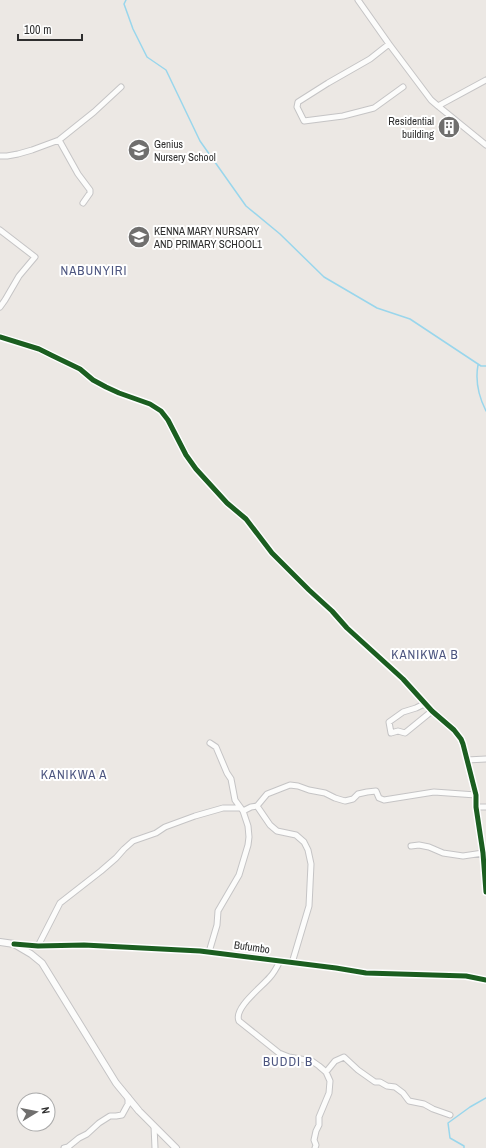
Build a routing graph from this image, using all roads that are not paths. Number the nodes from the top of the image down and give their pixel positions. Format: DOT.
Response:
graph roads {
  1 [pos="358,0"];
  2 [pos="389,44"];
  3 [pos="486,80"];
  4 [pos="121,87"];
  5 [pos="403,87"];
  6 [pos="438,106"];
  7 [pos="59,140"];
  8 [pos="486,145"];
  9 [pos="0,156"];
  10 [pos="83,203"];
  11 [pos="0,230"];
  12 [pos="0,307"];
  13 [pos="0,337"];
  14 [pos="427,705"];
  15 [pos="432,711"];
  16 [pos="210,743"];
  17 [pos="486,758"];
  18 [pos="467,760"];
  19 [pos="476,795"];
  20 [pos="257,806"];
  21 [pos="476,807"];
  22 [pos="486,807"];
  23 [pos="242,810"];
  24 [pos="411,846"];
  25 [pos="483,853"];
  26 [pos="486,892"];
  27 [pos="0,942"];
  28 [pos="14,944"];
  29 [pos="38,946"];
  30 [pos="209,952"];
  31 [pos="280,961"];
  32 [pos="292,963"];
  33 [pos="486,980"];
  34 [pos="326,1072"];
  35 [pos="128,1097"];
  36 [pos="450,1115"];
  37 [pos="154,1126"];
  38 [pos="64,1148"];
  39 [pos="155,1148"];
  40 [pos="176,1148"];
  41 [pos="315,1148"];
  1 -- 2 [label="street"];
  2 -- 5 [label="street"];
  2 -- 6 [label="street"];
  3 -- 6 [label="street"];
  4 -- 7 [label="street"];
  6 -- 8 [label="street"];
  7 -- 9 [label="street"];
  7 -- 10 [label="street"];
  11 -- 12 [label="street"];
  13 -- 14 [label="street"];
  14 -- 15 [label="street"];
  14 -- 15 [label="street"];
  15 -- 18 [label="street"];
  16 -- 23 [label="street"];
  17 -- 18 [label="street"];
  18 -- 19 [label="street"];
  19 -- 20 [label="street"];
  19 -- 21 [label="street"];
  20 -- 23 [label="street"];
  20 -- 32 [label="street"];
  21 -- 22 [label="street"];
  21 -- 25 [label="street"];
  23 -- 29 [label="street"];
  23 -- 30 [label="street"];
  24 -- 25 [label="street"];
  25 -- 26 [label="street"];
  27 -- 28 [label="street"];
  28 -- 29 [label="street, Bufumbo"];
  28 -- 35 [label="street"];
  29 -- 30 [label="street, Bufumbo"];
  30 -- 31 [label="street, Bufumbo"];
  31 -- 32 [label="street, Bufumbo"];
  31 -- 34 [label="street"];
  32 -- 33 [label="street, Bufumbo"];
  34 -- 36 [label="street"];
  34 -- 41 [label="street"];
  35 -- 37 [label="street"];
  35 -- 38 [label="street"];
  37 -- 39 [label="street"];
  37 -- 40 [label="street"];
}
